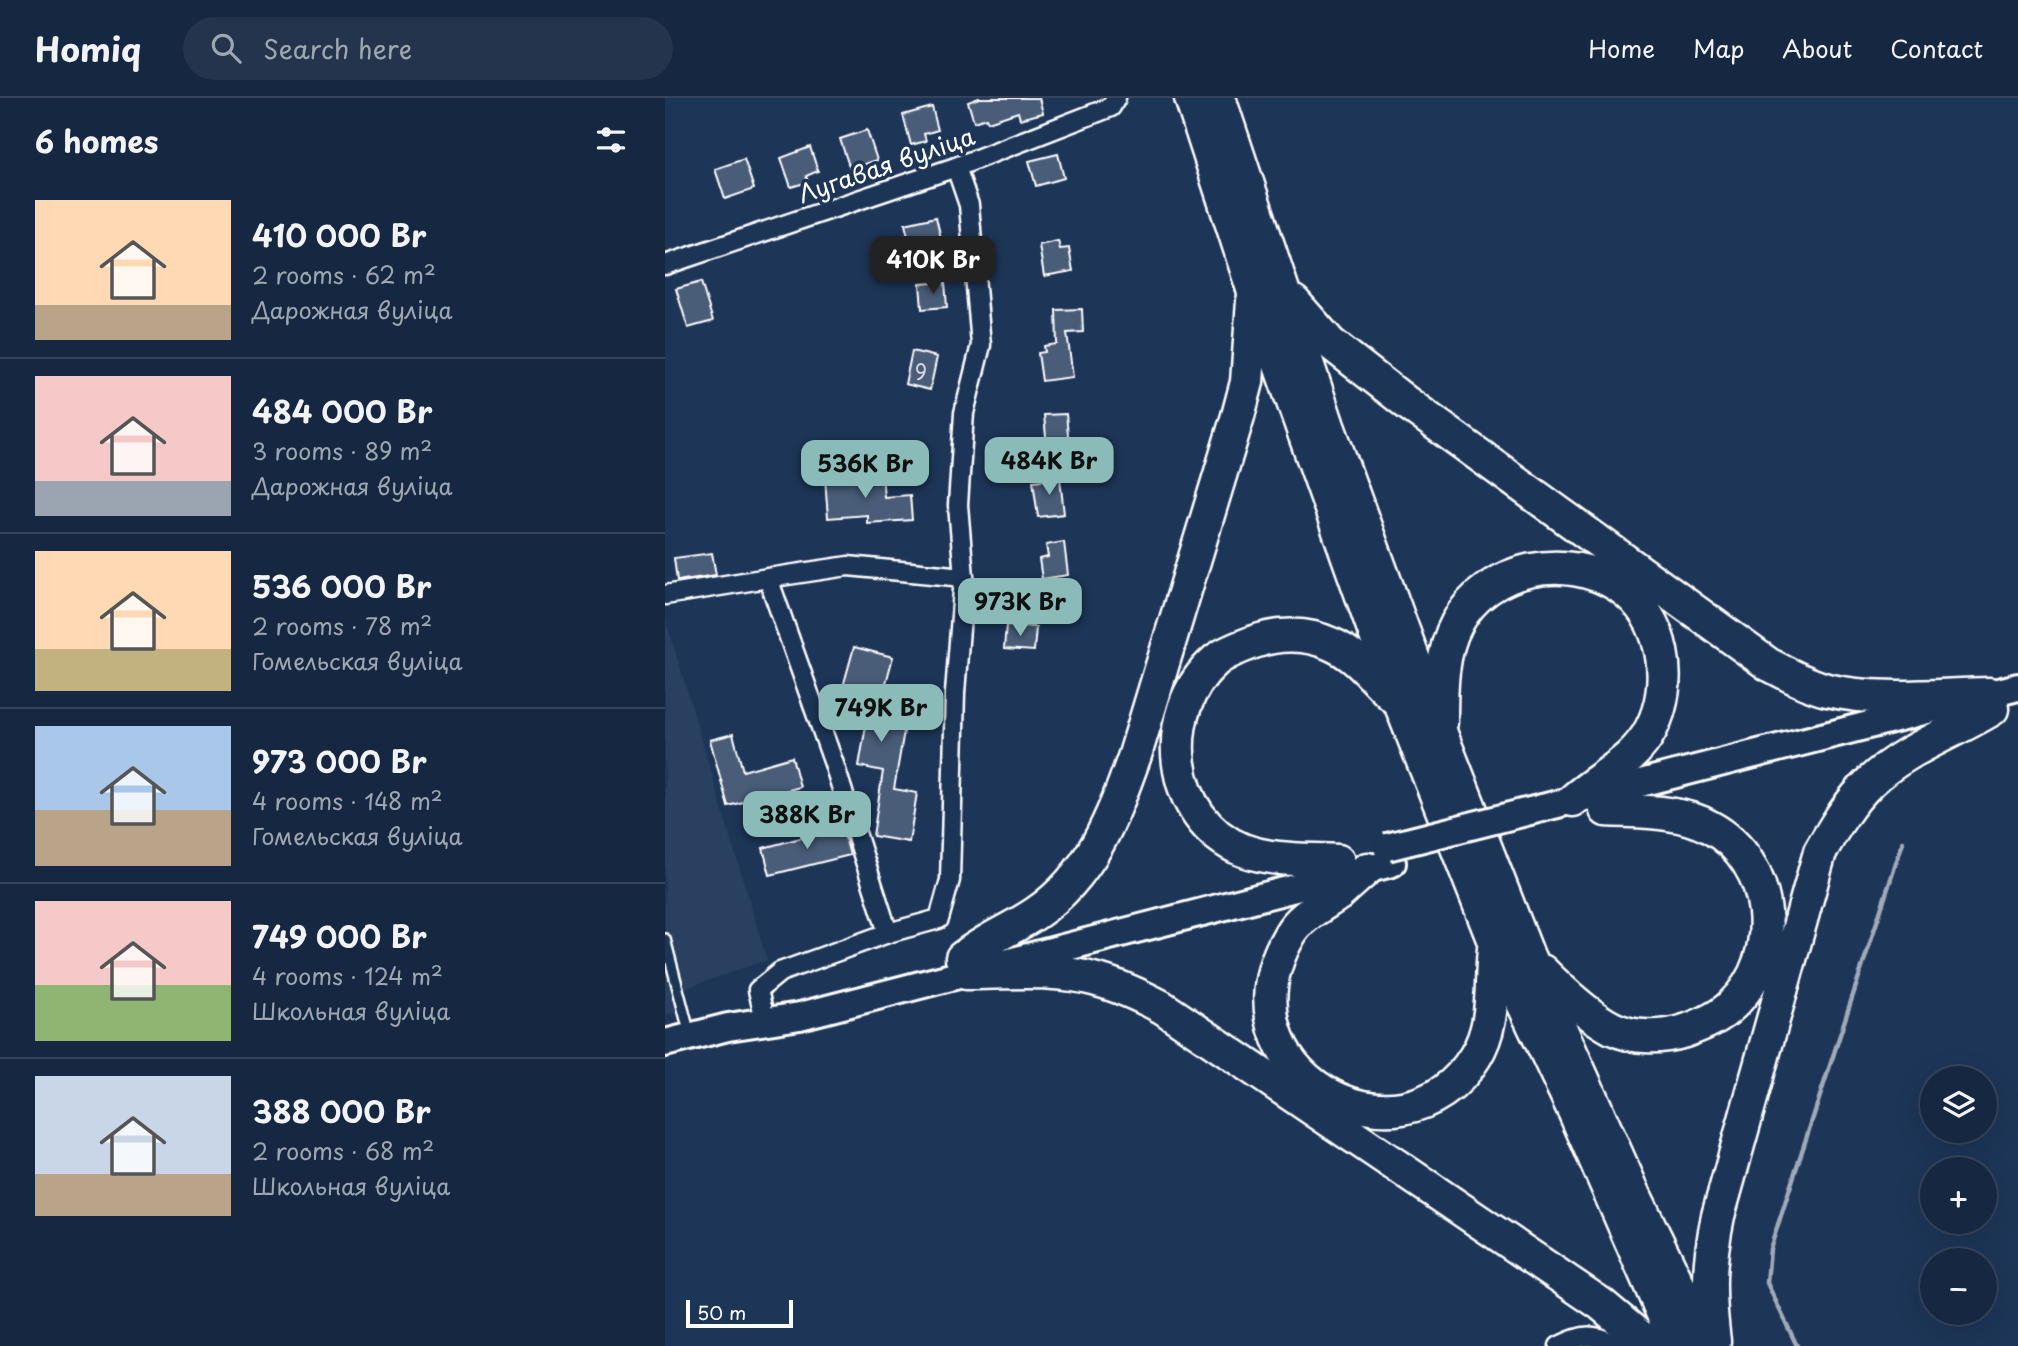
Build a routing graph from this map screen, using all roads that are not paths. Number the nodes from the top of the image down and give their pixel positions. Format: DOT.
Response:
graph roads {
  1 [pos="1116,98"];
  2 [pos="1191,98"];
  3 [pos="1219,98"];
  4 [pos="956,167"];
  5 [pos="665,265"];
  6 [pos="1268,289"];
  7 [pos="768,578"];
  8 [pos="964,578"];
  9 [pos="665,594"];
  10 [pos="2004,698"];
  11 [pos="1400,703"];
  12 [pos="1441,733"];
  13 [pos="1573,800"];
  14 [pos="1606,810"];
  15 [pos="1545,816"];
  16 [pos="1371,860"];
  17 [pos="887,933"];
  18 [pos="665,939"];
  19 [pos="1495,944"];
  20 [pos="1528,956"];
  21 [pos="964,965"];
  22 [pos="763,1010"];
  23 [pos="728,1027"];
  24 [pos="691,1036"];
  25 [pos="665,1043"];
  26 [pos="1601,1304"];
  27 [pos="1583,1339"];
  28 [pos="1559,1346"];
  29 [pos="1623,1346"];
  30 [pos="1651,1346"];
  31 [pos="1677,1346"];
  32 [pos="1708,1346"];
  33 [pos="1715,1346"];
  1 -- 4 [label="street, Лугавая вуліца"];
  2 -- 6 [label="highway"];
  3 -- 6 [label="highway"];
  4 -- 5 [label="street, Лугавая вуліца"];
  4 -- 8 [label="street"];
  6 -- 10 [label="highway"];
  6 -- 11 [label="highway"];
  6 -- 12 [label="highway"];
  6 -- 21 [label="highway"];
  7 -- 8 [label="street"];
  7 -- 9 [label="street"];
  7 -- 17 [label="street"];
  8 -- 17 [label="street"];
  10 -- 13 [label="main road"];
  10 -- 14 [label="main road"];
  10 -- 33 [label="highway"];
  11 -- 16 [label="highway"];
  11 -- 19 [label="highway"];
  12 -- 13 [label="highway"];
  12 -- 20 [label="highway"];
  13 -- 15 [label="main road"];
  14 -- 15 [label="main road"];
  14 -- 20 [label="highway"];
  15 -- 16 [label="main road, bridge"];
  16 -- 19 [label="highway"];
  16 -- 21 [label="main road"];
  17 -- 22 [label="street"];
  18 -- 24 [label="lane"];
  19 -- 31 [label="highway"];
  20 -- 32 [label="highway"];
  21 -- 22 [label="main road"];
  21 -- 23 [label="main road"];
  21 -- 26 [label="highway"];
  22 -- 23 [label="main road"];
  23 -- 24 [label="main road"];
  24 -- 25 [label="main road"];
  26 -- 27 [label="street"];
  26 -- 30 [label="highway"];
  27 -- 28 [label="street"];
  27 -- 29 [label="street"];
}
